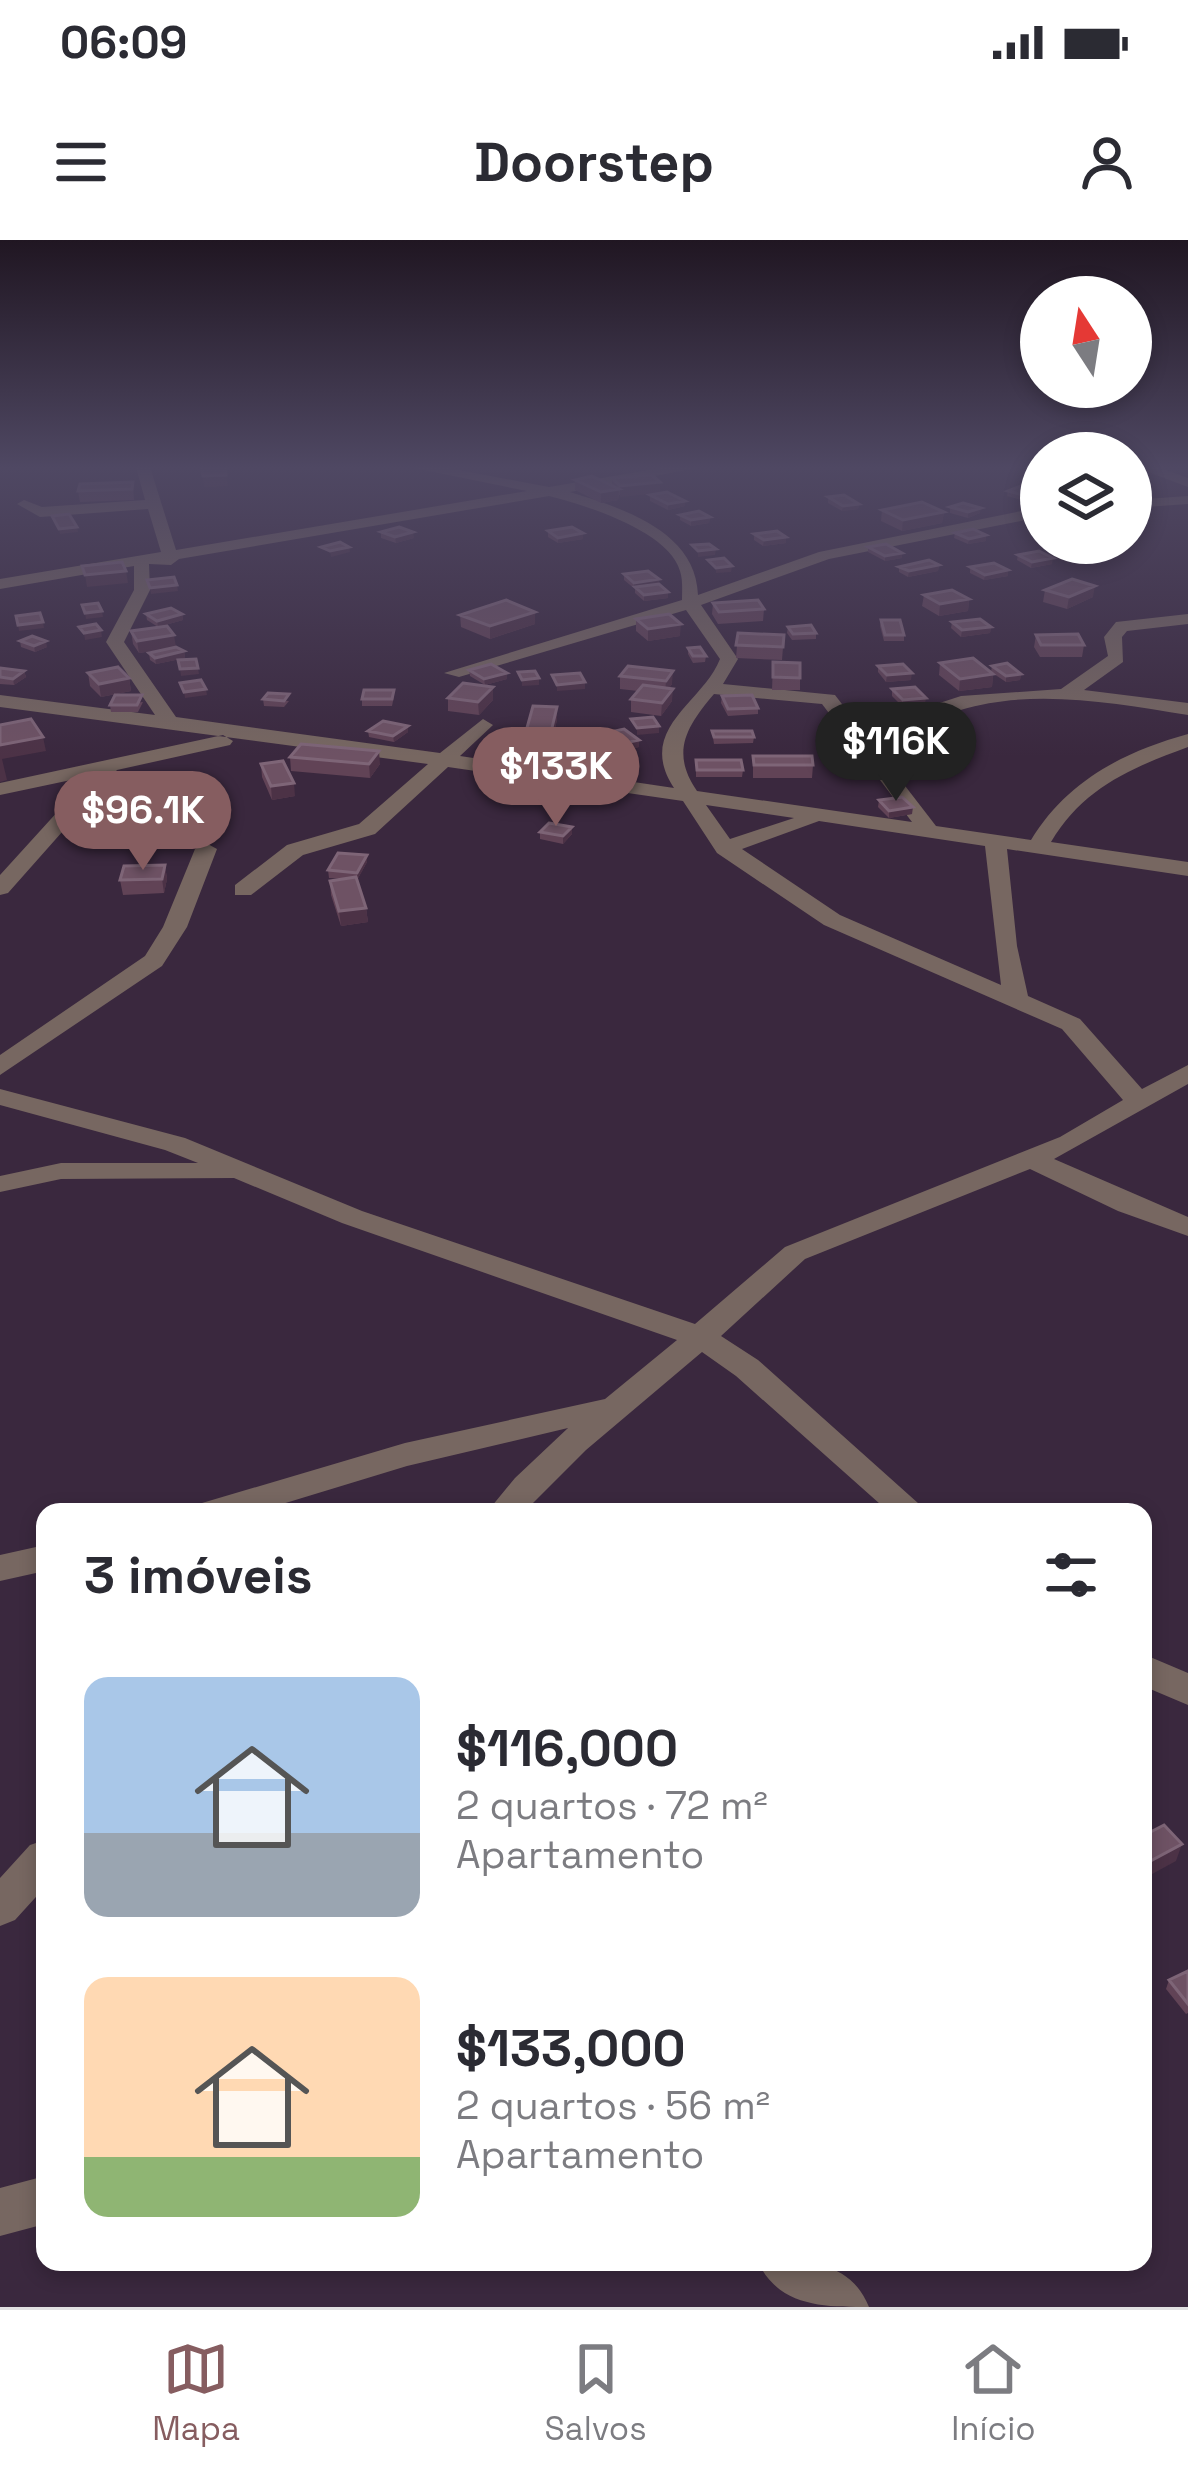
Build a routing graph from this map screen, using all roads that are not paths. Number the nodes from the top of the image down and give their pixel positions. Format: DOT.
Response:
graph roads {
  1 [pos="151,563"];
  2 [pos="684,563"];
  3 [pos="801,563"];
  4 [pos="142,565"];
  5 [pos="0,584"];
  6 [pos="691,603"];
  7 [pos="1188,619"];
  8 [pos="453,674"];
  9 [pos="710,688"];
  10 [pos="1063,697"];
  11 [pos="0,701"];
  12 [pos="1188,709"];
  13 [pos="176,725"];
  14 [pos="483,725"];
  15 [pos="900,730"];
  16 [pos="266,734"];
  17 [pos="1188,740"];
  18 [pos="178,749"];
  19 [pos="114,761"];
  20 [pos="437,761"];
  21 [pos="0,789"];
  22 [pos="688,796"];
  23 [pos="818,816"];
  24 [pos="931,832"];
  25 [pos="996,844"];
  26 [pos="724,848"];
  27 [pos="1036,849"];
  28 [pos="206,850"];
  29 [pos="1188,869"];
  30 [pos="0,888"];
  31 [pos="243,890"];
  32 [pos="1016,999"];
  33 [pos="0,1067"];
  34 [pos="1188,1072"];
  35 [pos="0,1097"];
  36 [pos="1140,1103"];
  37 [pos="1030,1158"];
  38 [pos="244,1172"];
  39 [pos="0,1184"];
  40 [pos="1188,1226"];
  41 [pos="701,1337"];
  42 [pos="607,1408"];
  43 [pos="244,1503"];
  44 [pos="513,1503"];
  45 [pos="901,1503"];
  46 [pos="36,1560"];
  47 [pos="0,1568"];
  48 [pos="1152,1673"];
  49 [pos="1188,1690"];
  50 [pos="36,1868"];
  51 [pos="0,1907"];
  52 [pos="36,2202"];
  53 [pos="0,2212"];
  54 [pos="795,2271"];
  55 [pos="844,2307"];
  1 -- 4 [label="street"];
  2 -- 6 [label="street"];
  3 -- 6 [label="street"];
  4 -- 5 [label="street"];
  4 -- 13 [label="street"];
  6 -- 8 [label="street"];
  6 -- 9 [label="street"];
  7 -- 10 [label="street"];
  9 -- 22 [label="street"];
  9 -- 24 [label="street"];
  10 -- 12 [label="street"];
  10 -- 15 [label="street"];
  11 -- 13 [label="street"];
  13 -- 16 [label="street"];
  13 -- 18 [label="street"];
  14 -- 20 [label="street"];
  16 -- 18 [label="street"];
  16 -- 20 [label="street"];
  17 -- 27 [label="street"];
  18 -- 19 [label="street"];
  19 -- 21 [label="street"];
  19 -- 30 [label="street"];
  20 -- 22 [label="street"];
  20 -- 31 [label="street"];
  22 -- 23 [label="street"];
  22 -- 26 [label="street"];
  23 -- 24 [label="street"];
  23 -- 26 [label="street"];
  24 -- 25 [label="street"];
  25 -- 27 [label="street"];
  25 -- 32 [label="street"];
  26 -- 32 [label="street"];
  27 -- 29 [label="street"];
  28 -- 33 [label="street"];
  32 -- 36 [label="street"];
  34 -- 36 [label="street"];
  35 -- 38 [label="street"];
  36 -- 37 [label="street"];
  37 -- 40 [label="street"];
  37 -- 41 [label="street"];
  38 -- 39 [label="street"];
  38 -- 41 [label="street"];
  41 -- 42 [label="street"];
  41 -- 45 [label="street"];
  42 -- 43 [label="street"];
  42 -- 44 [label="street"];
  46 -- 47 [label="street"];
  48 -- 49 [label="street"];
  50 -- 51 [label="street"];
  52 -- 53 [label="street"];
  54 -- 55 [label="street"];
}
